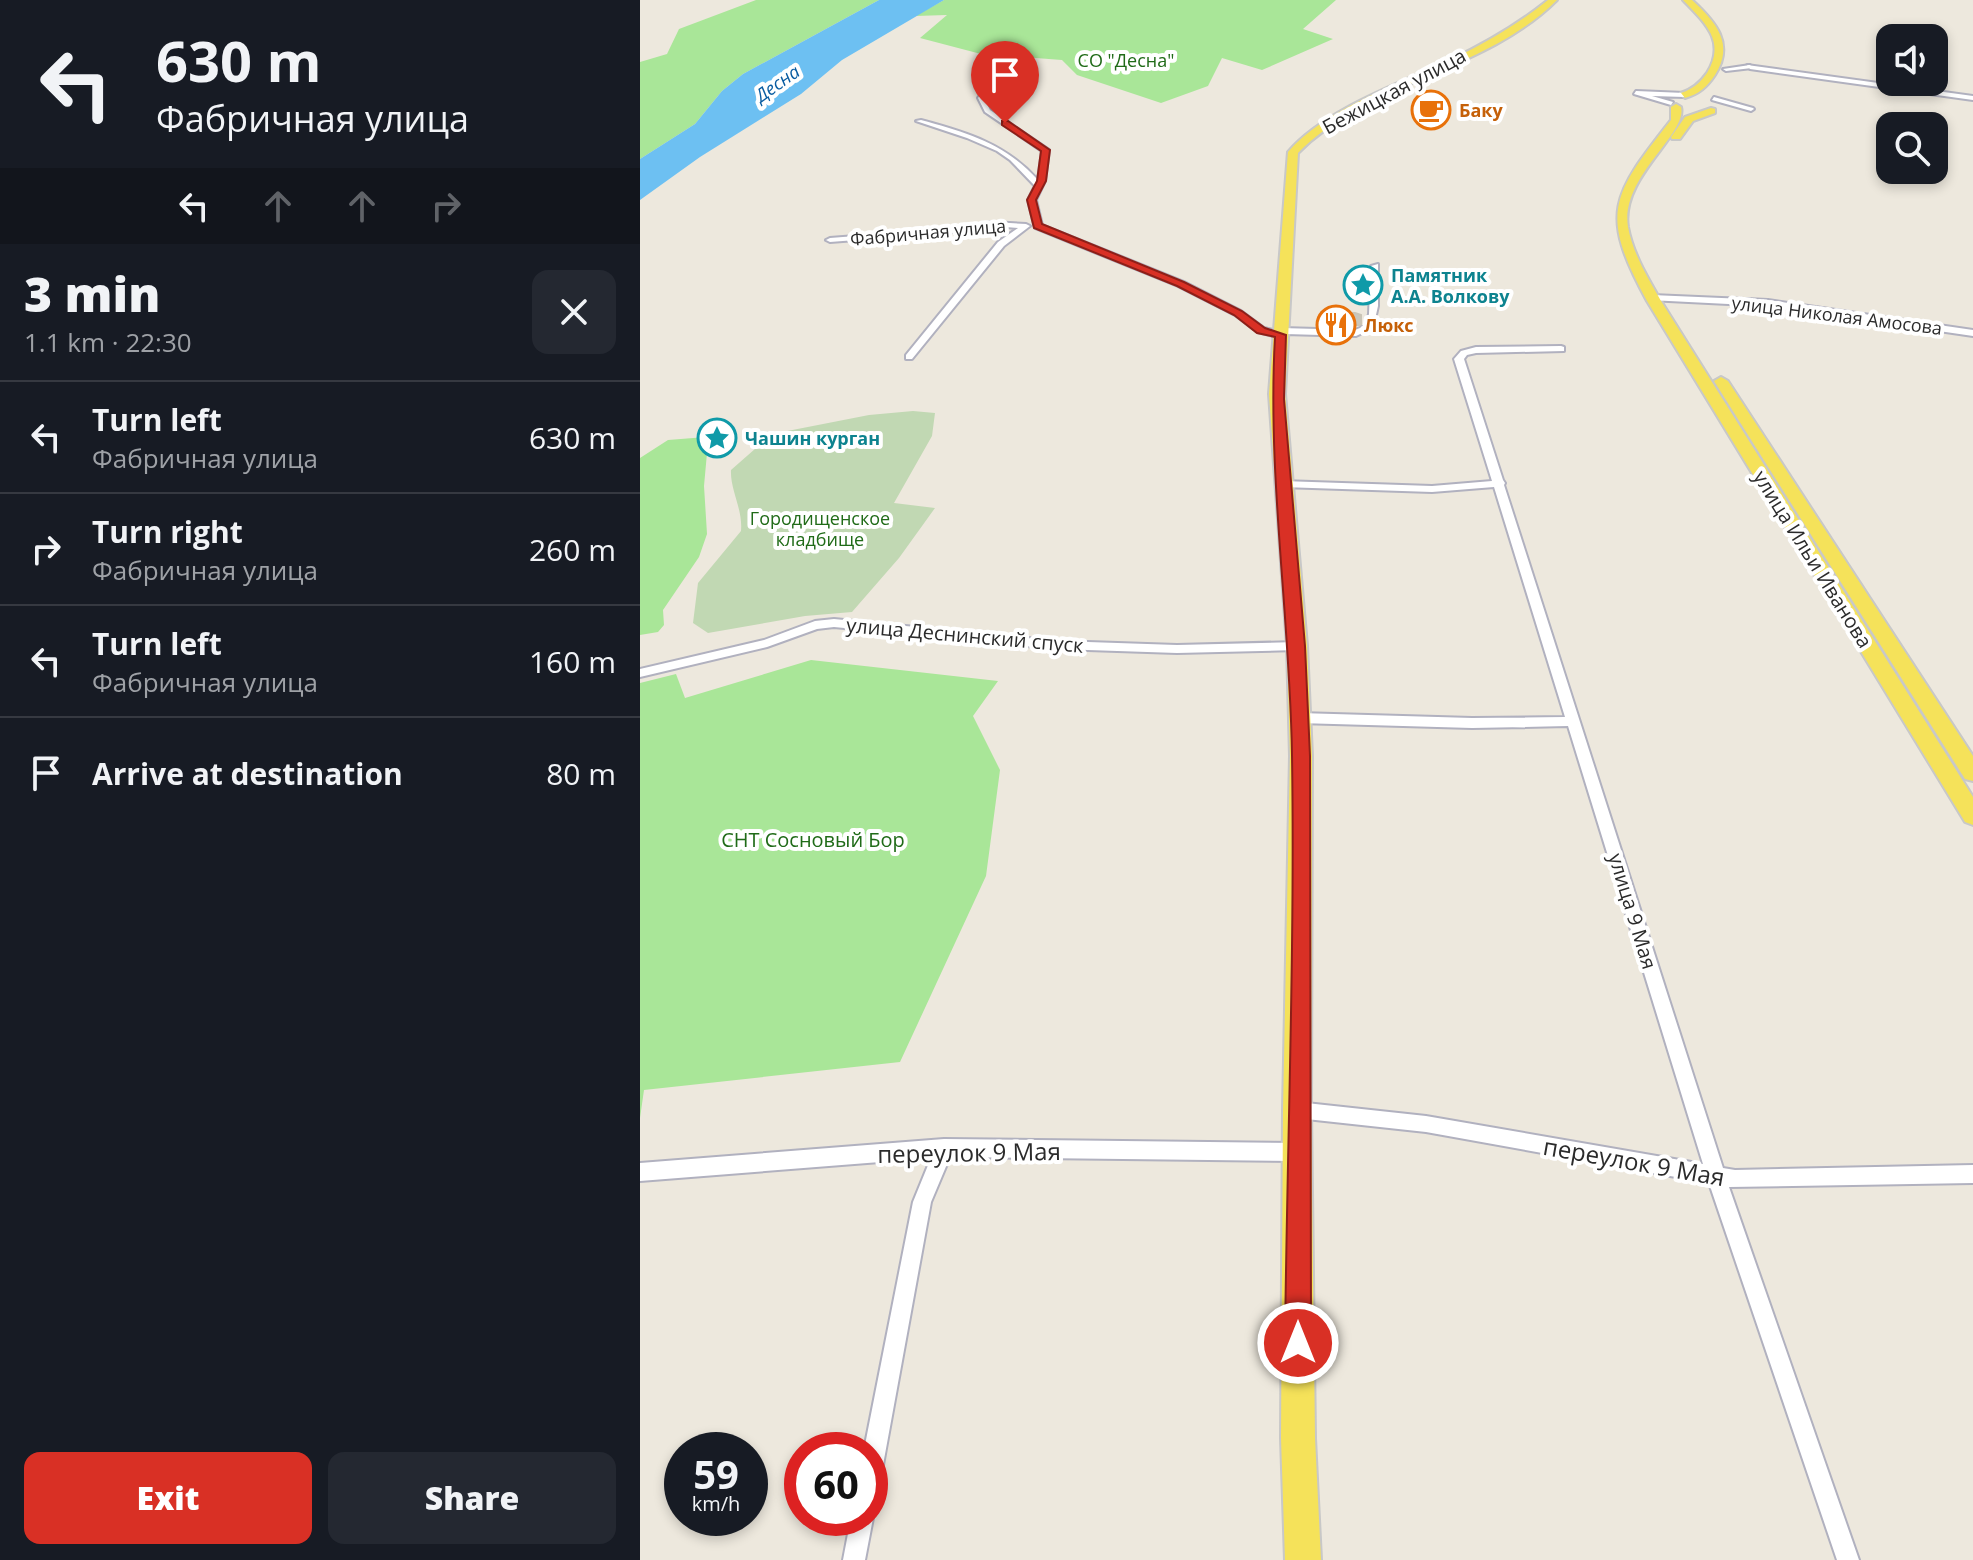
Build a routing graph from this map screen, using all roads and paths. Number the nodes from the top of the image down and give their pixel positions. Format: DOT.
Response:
graph roads {
  1 [pos="1553,0"];
  2 [pos="1687,0"];
  3 [pos="1696,0"];
  4 [pos="1728,65"];
  5 [pos="1750,67"];
  6 [pos="991,84"];
  7 [pos="1623,91"];
  8 [pos="1636,93"];
  9 [pos="1685,95"];
  10 [pos="1973,98"];
  11 [pos="1674,105"];
  12 [pos="1712,105"];
  13 [pos="919,121"];
  14 [pos="1037,184"];
  15 [pos="1636,211"];
  16 [pos="1026,226"];
  17 [pos="1038,226"];
  18 [pos="1636,227"];
  19 [pos="830,240"];
  20 [pos="1375,266"];
  21 [pos="1661,300"];
  22 [pos="1281,333"];
  23 [pos="1973,335"];
  24 [pos="1561,349"];
  25 [pos="909,357"];
  26 [pos="1500,483"];
  27 [pos="1282,484"];
  28 [pos="1297,646"];
  29 [pos="640,673"];
  30 [pos="1299,718"];
  31 [pos="1574,721"];
  32 [pos="1973,773"];
  33 [pos="1973,816"];
  34 [pos="1297,1110"];
  35 [pos="944,1148"];
  36 [pos="1298,1152"];
  37 [pos="640,1172"];
  38 [pos="1973,1174"];
  39 [pos="1716,1176"];
  40 [pos="878,1432"];
  41 [pos="859,1536"];
  42 [pos="854,1560"];
  43 [pos="1303,1560"];
  44 [pos="1848,1560"];
  1 -- 22 [label="main road, Бежицкая улица"];
  2 -- 9 [label="main road"];
  3 -- 4 [label="main road"];
  4 -- 5 [label="street"];
  4 -- 12 [label="main road"];
  5 -- 10 [label="street"];
  6 -- 14 [label="street, Фабричная улица"];
  7 -- 8 [label="street"];
  8 -- 9 [label="street"];
  8 -- 11 [label="street"];
  9 -- 11 [label="main road"];
  9 -- 12 [label="main road"];
  11 -- 12 [label="main road"];
  11 -- 21 [label="main road"];
  12 -- 12 [label="street"];
  12 -- 15 [label="main road"];
  13 -- 14 [label="street"];
  14 -- 17 [label="street, Фабричная улица"];
  16 -- 17 [label="street, Фабричная улица"];
  16 -- 19 [label="street, Фабричная улица"];
  16 -- 25 [label="street"];
  17 -- 22 [label="street"];
  18 -- 21 [label="main road"];
  20 -- 22 [label="street"];
  21 -- 23 [label="street, улица Николая Амосова"];
  21 -- 32 [label="main road, улица Ильи Иванова"];
  21 -- 33 [label="main road, улица Ильи Иванова"];
  22 -- 27 [label="main road, Бежицкая улица"];
  24 -- 26 [label="street, улица 9 Мая"];
  26 -- 27 [label="street"];
  26 -- 31 [label="street, улица 9 Мая"];
  27 -- 28 [label="main road, Бежицкая улица"];
  28 -- 29 [label="street, улица Деснинский спуск"];
  28 -- 30 [label="main road, Бежицкая улица"];
  30 -- 31 [label="street"];
  30 -- 34 [label="main road, Бежицкая улица"];
  31 -- 39 [label="street, улица 9 Мая"];
  34 -- 36 [label="main road, Бежицкая улица"];
  34 -- 39 [label="street, переулок 9 Мая"];
  35 -- 36 [label="street, переулок 9 Мая"];
  35 -- 37 [label="street, переулок 9 Мая"];
  35 -- 40 [label="street"];
  36 -- 43 [label="main road, Бежицкая улица"];
  38 -- 39 [label="street, переулок 9 Мая"];
  39 -- 44 [label="street, улица 9 Мая"];
  41 -- 42 [label="street"];
}
